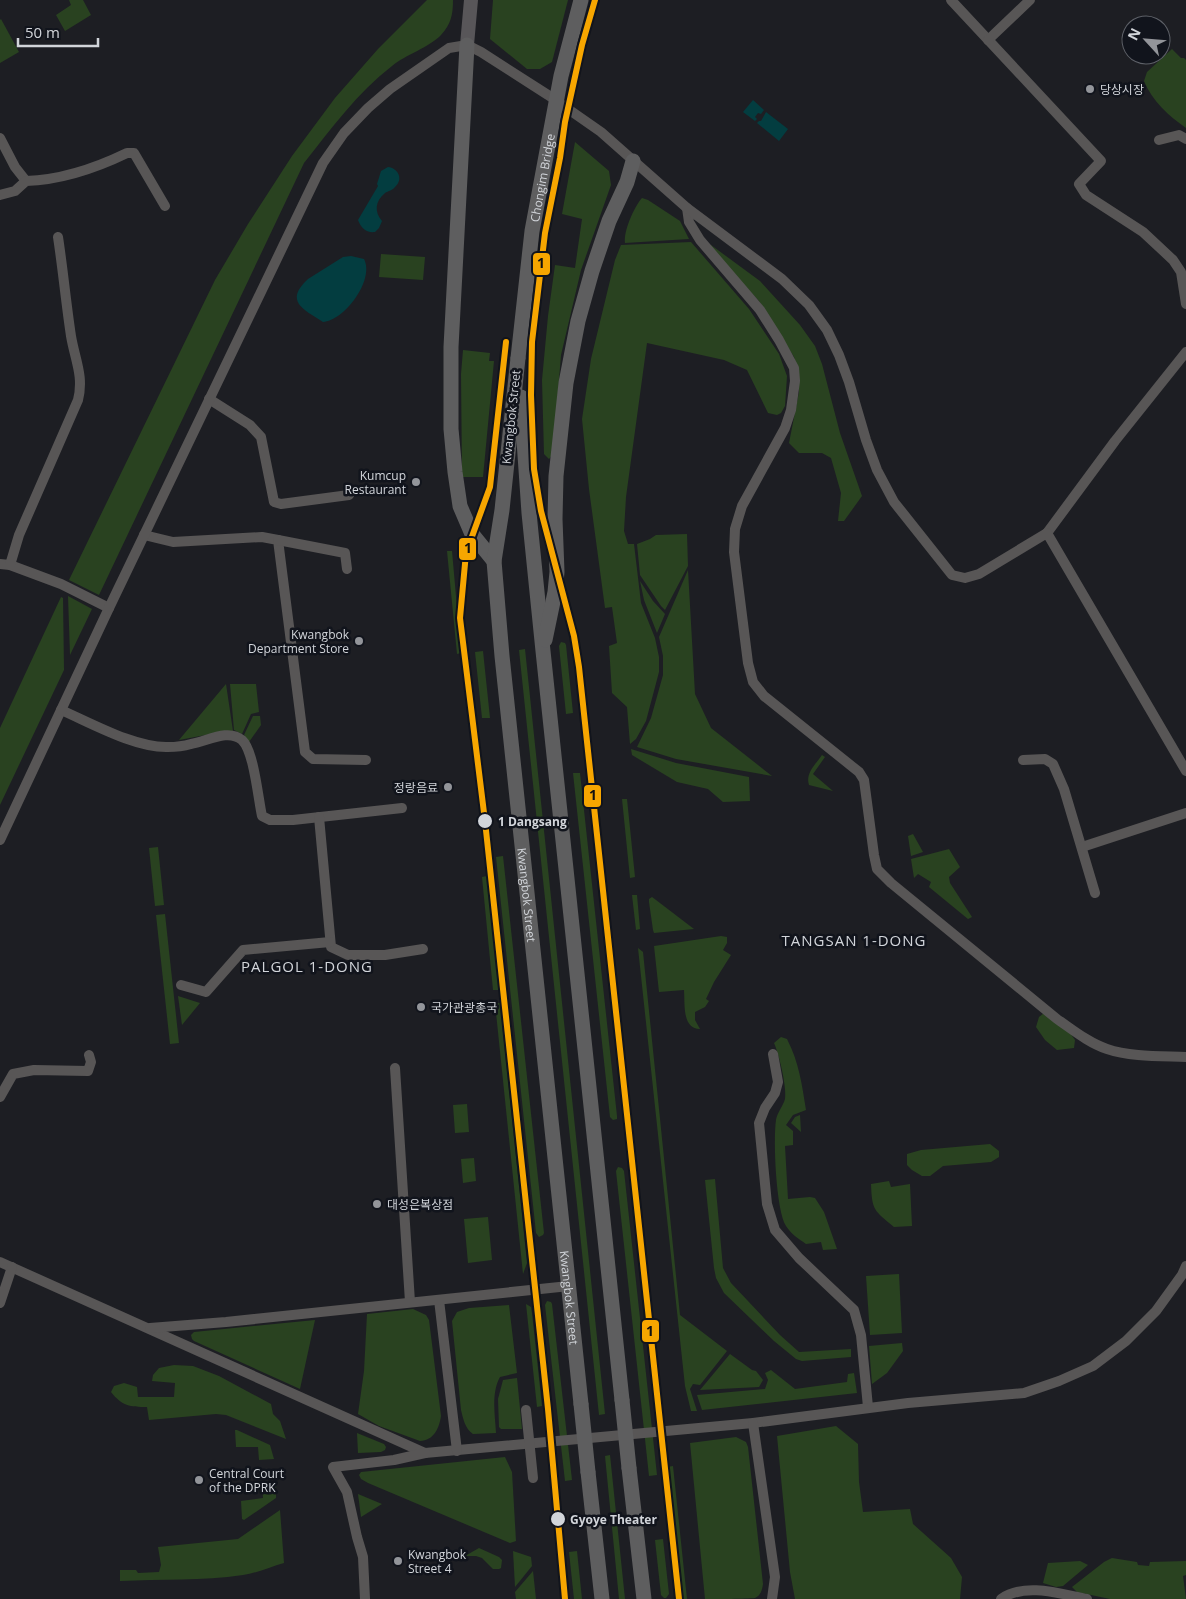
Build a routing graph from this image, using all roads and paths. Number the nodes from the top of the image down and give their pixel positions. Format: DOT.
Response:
graph roads {
  1 [pos="471,0"];
  2 [pos="581,0"];
  3 [pos="950,0"];
  4 [pos="1030,0"];
  5 [pos="988,40"];
  6 [pos="467,45"];
  7 [pos="0,138"];
  8 [pos="1186,139"];
  9 [pos="1159,140"];
  10 [pos="633,161"];
  11 [pos="26,181"];
  12 [pos="0,195"];
  13 [pos="166,206"];
  14 [pos="687,208"];
  15 [pos="58,237"];
  16 [pos="1186,304"];
  17 [pos="1186,352"];
  18 [pos="518,358"];
  19 [pos="209,399"];
  20 [pos="349,495"];
  21 [pos="1047,533"];
  22 [pos="144,535"];
  23 [pos="278,540"];
  24 [pos="494,561"];
  25 [pos="5,565"];
  26 [pos="346,569"];
  27 [pos="109,608"];
  28 [pos="543,651"];
  29 [pos="61,710"];
  30 [pos="366,760"];
  31 [pos="1023,760"];
  32 [pos="1186,771"];
  33 [pos="402,808"];
  34 [pos="1186,813"];
  35 [pos="319,817"];
  36 [pos="0,840"];
  37 [pos="1082,846"];
  38 [pos="1095,893"];
  39 [pos="330,942"];
  40 [pos="423,949"];
  41 [pos="181,985"];
  42 [pos="89,1054"];
  43 [pos="773,1054"];
  44 [pos="1186,1057"];
  45 [pos="395,1068"];
  46 [pos="0,1097"];
  47 [pos="0,1262"];
  48 [pos="1186,1266"];
  49 [pos="12,1267"];
  50 [pos="569,1286"];
  51 [pos="439,1300"];
  52 [pos="410,1302"];
  53 [pos="0,1303"];
  54 [pos="149,1328"];
  55 [pos="868,1407"];
  56 [pos="526,1410"];
  57 [pos="753,1422"];
  58 [pos="457,1451"];
  59 [pos="425,1454"];
  60 [pos="534,1478"];
  61 [pos="365,1599"];
  62 [pos="602,1599"];
  63 [pos="644,1599"];
  64 [pos="772,1599"];
  65 [pos="1002,1599"];
  66 [pos="1087,1599"];
  1 -- 6 [label="main road"];
  2 -- 18 [label="highway, Chongim Bridge, bridge"];
  3 -- 5 [label="street"];
  4 -- 5 [label="street"];
  5 -- 16 [label="street"];
  6 -- 10 [label="street"];
  6 -- 19 [label="street"];
  6 -- 24 [label="highway"];
  7 -- 11 [label="street"];
  8 -- 9 [label="street"];
  10 -- 14 [label="street"];
  10 -- 28 [label="highway"];
  11 -- 12 [label="street"];
  11 -- 13 [label="street"];
  14 -- 21 [label="street"];
  14 -- 44 [label="street"];
  15 -- 25 [label="street"];
  17 -- 21 [label="street"];
  18 -- 24 [label="highway, Kwangbok Street"];
  18 -- 28 [label="highway, Kwangbok Street"];
  19 -- 20 [label="street"];
  19 -- 22 [label="street"];
  21 -- 32 [label="street"];
  22 -- 23 [label="street"];
  22 -- 27 [label="street"];
  23 -- 26 [label="street"];
  23 -- 30 [label="street"];
  24 -- 50 [label="highway, Kwangbok Street"];
  25 -- 27 [label="street"];
  27 -- 29 [label="street"];
  28 -- 63 [label="highway, Kwangbok Street, bridge"];
  29 -- 35 [label="street"];
  29 -- 36 [label="street"];
  31 -- 37 [label="street"];
  33 -- 35 [label="street"];
  34 -- 37 [label="street"];
  35 -- 39 [label="street"];
  37 -- 38 [label="street"];
  39 -- 40 [label="street"];
  39 -- 41 [label="street"];
  42 -- 46 [label="street"];
  43 -- 55 [label="street"];
  45 -- 52 [label="street"];
  47 -- 49 [label="street"];
  48 -- 55 [label="street"];
  49 -- 53 [label="street"];
  49 -- 54 [label="street"];
  50 -- 51 [label="street"];
  50 -- 62 [label="highway, Kwangbok Street, bridge"];
  51 -- 52 [label="street"];
  51 -- 58 [label="street"];
  52 -- 54 [label="street"];
  54 -- 59 [label="street"];
  55 -- 57 [label="street"];
  56 -- 60 [label="street, bridge"];
  57 -- 58 [label="street"];
  57 -- 64 [label="street"];
  58 -- 59 [label="street"];
  59 -- 61 [label="street"];
  65 -- 66 [label="street"];
}
